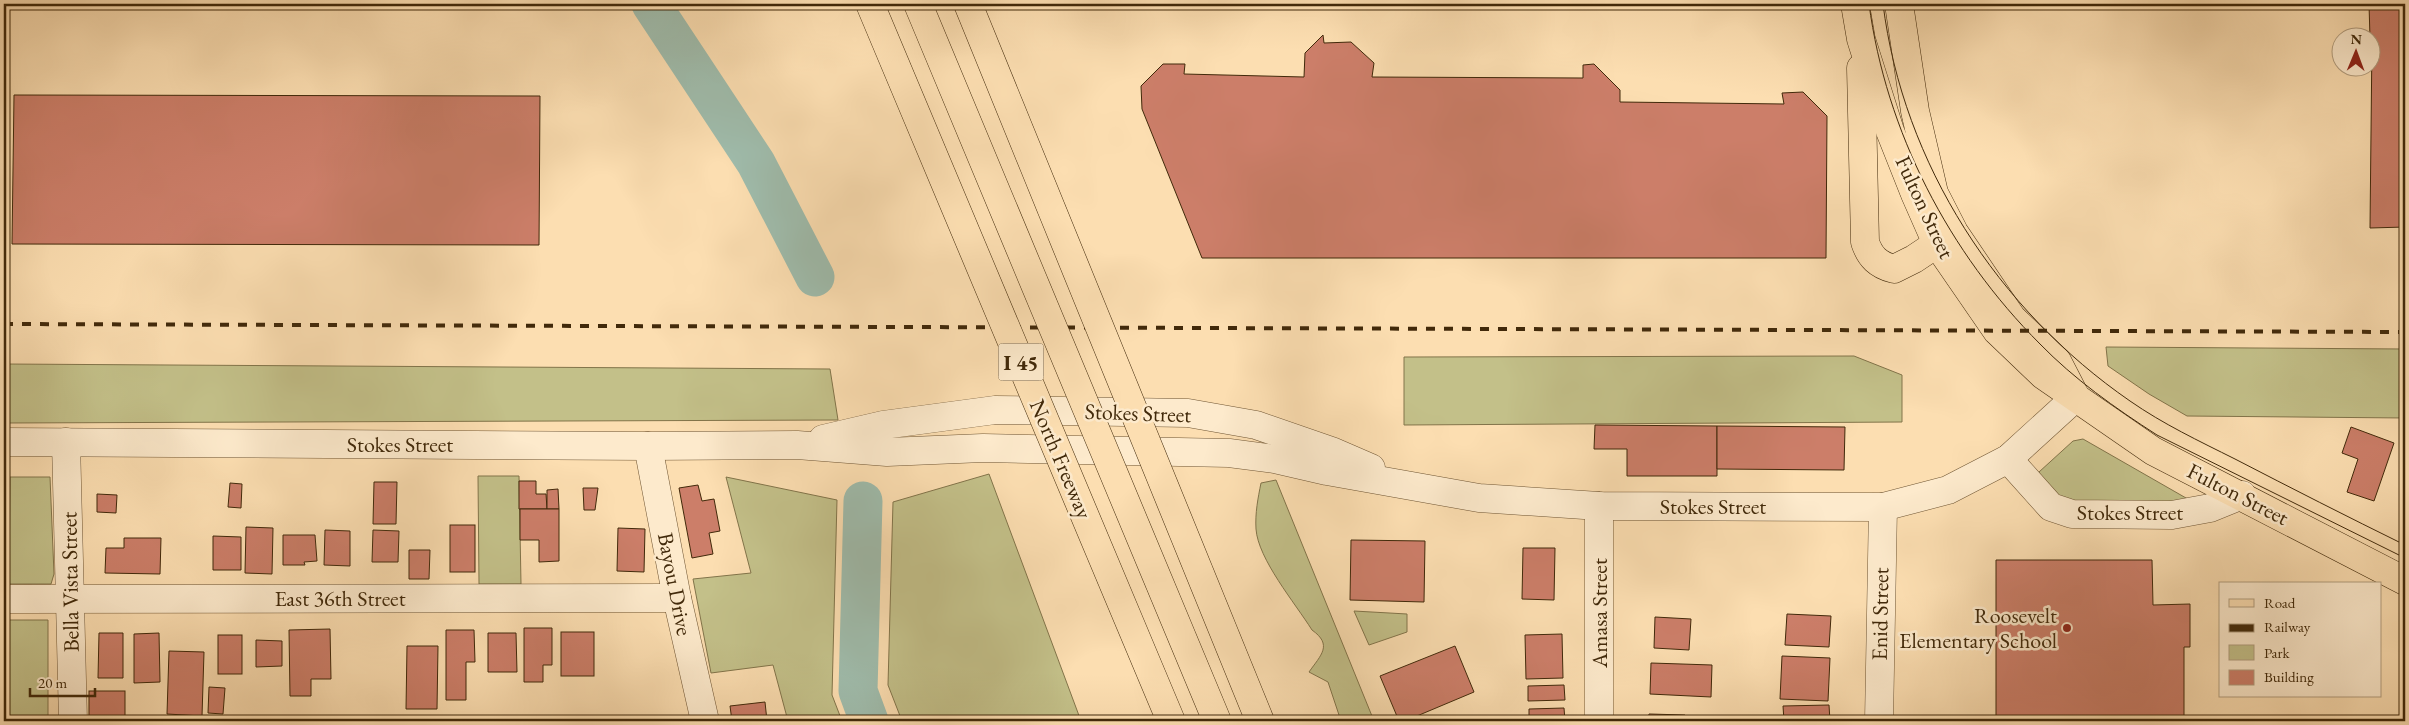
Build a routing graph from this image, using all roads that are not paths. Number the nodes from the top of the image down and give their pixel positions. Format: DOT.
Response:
graph roads {
  1 [pos="870,4"];
  2 [pos="918,4"];
  3 [pos="968,4"];
  4 [pos="1854,4"];
  5 [pos="1900,4"];
  6 [pos="1861,39"];
  7 [pos="1945,238"];
  8 [pos="2076,397"];
  9 [pos="4,442"];
  10 [pos="66,442"];
  11 [pos="797,445"];
  12 [pos="648,446"];
  13 [pos="2008,459"];
  14 [pos="1411,485"];
  15 [pos="2242,495"];
  16 [pos="1599,506"];
  17 [pos="1883,506"];
  18 [pos="2405,581"];
  19 [pos="677,598"];
  20 [pos="4,599"];
  21 [pos="71,599"];
  22 [pos="73,721"];
  23 [pos="705,721"];
  24 [pos="1171,721"];
  25 [pos="1217,721"];
  26 [pos="1260,721"];
  27 [pos="1599,721"];
  28 [pos="1878,721"];
  1 -- 24 [label="main road, North Freeway / I 45, bridge"];
  2 -- 25 [label="main road, North Freeway, bridge"];
  3 -- 26 [label="main road, bridge"];
  4 -- 6 [label="main road, Fulton Street"];
  5 -- 7 [label="main road, Fulton Street"];
  6 -- 7 [label="main road, Fulton Street"];
  6 -- 7 [label="main road"];
  7 -- 8 [label="main road, Fulton Street"];
  8 -- 13 [label="street, Stokes Street"];
  8 -- 15 [label="main road, Fulton Street"];
  9 -- 10 [label="street, Stokes Street"];
  10 -- 12 [label="street, Stokes Street"];
  10 -- 21 [label="street, Bella Vista Street"];
  11 -- 12 [label="street, Stokes Street"];
  11 -- 14 [label="street, Stokes Street"];
  11 -- 14 [label="street, Stokes Street"];
  12 -- 19 [label="street, Bayou Drive"];
  13 -- 15 [label="street, Stokes Street"];
  13 -- 17 [label="street, Stokes Street"];
  14 -- 16 [label="street, Stokes Street"];
  15 -- 18 [label="main road, Fulton Street"];
  16 -- 17 [label="street, Stokes Street"];
  16 -- 27 [label="street, Amasa Street"];
  17 -- 28 [label="street, Enid Street"];
  19 -- 21 [label="street, East 36th Street"];
  19 -- 23 [label="street, Bayou Drive"];
  20 -- 21 [label="street, East 36th Street"];
  21 -- 22 [label="street, Bella Vista Street"];
}
